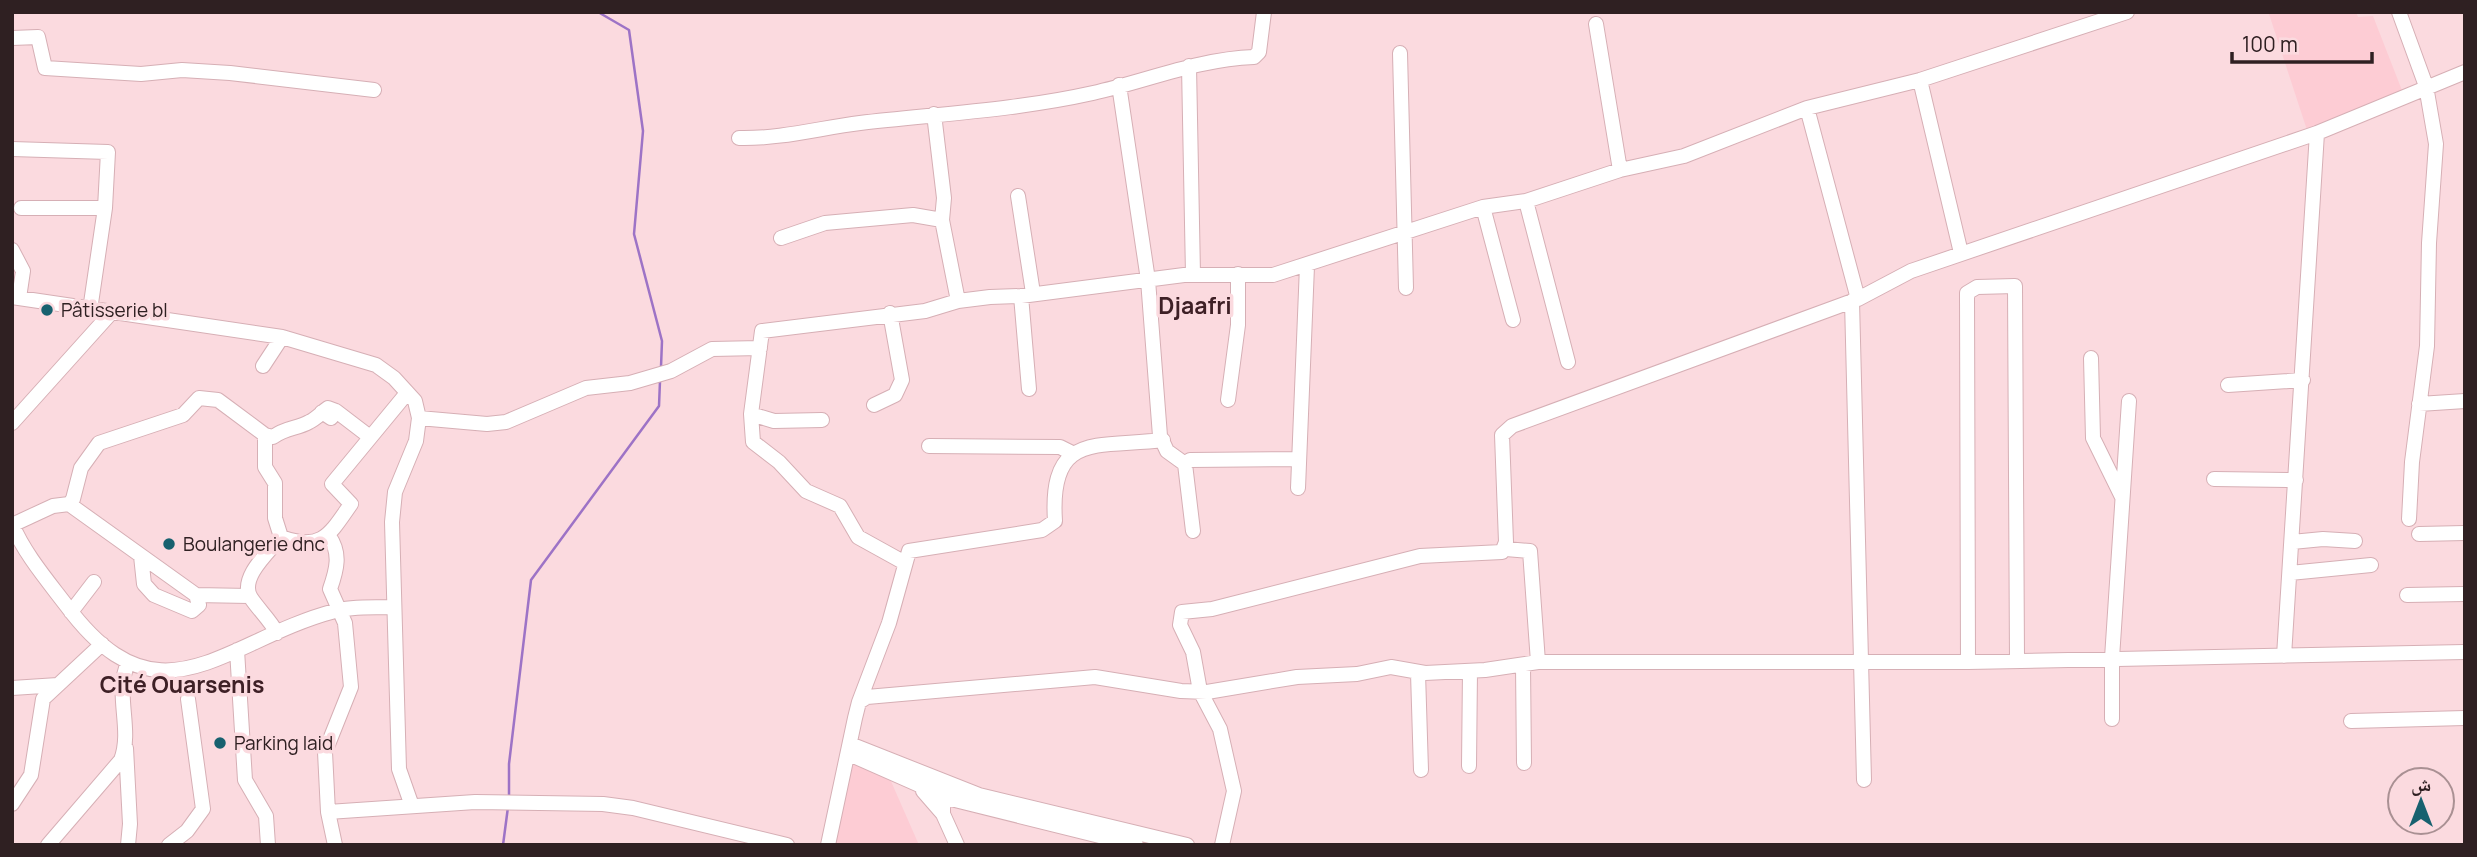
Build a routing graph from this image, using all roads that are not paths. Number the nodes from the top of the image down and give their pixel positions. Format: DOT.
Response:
graph roads {
  1 [pos="1264,12"];
  2 [pos="2127,12"];
  3 [pos="2399,12"];
  4 [pos="1596,24"];
  5 [pos="12,38"];
  6 [pos="1400,53"];
  7 [pos="1189,66"];
  8 [pos="2465,72"];
  9 [pos="1920,80"];
  10 [pos="1119,85"];
  11 [pos="2426,86"];
  12 [pos="374,90"];
  13 [pos="1807,108"];
  14 [pos="934,114"];
  15 [pos="2317,133"];
  16 [pos="739,138"];
  17 [pos="12,149"];
  18 [pos="1620,170"];
  19 [pos="1018,196"];
  20 [pos="1526,201"];
  21 [pos="1483,207"];
  22 [pos="21,208"];
  23 [pos="106,208"];
  24 [pos="942,220"];
  25 [pos="1404,233"];
  26 [pos="781,238"];
  27 [pos="12,250"];
  28 [pos="1961,253"];
  29 [pos="1307,266"];
  30 [pos="1238,274"];
  31 [pos="1193,275"];
  32 [pos="1148,280"];
  33 [pos="1406,288"];
  34 [pos="1027,294"];
  35 [pos="15,297"];
  36 [pos="1855,300"];
  37 [pos="958,301"];
  38 [pos="90,310"];
  39 [pos="890,313"];
  40 [pos="110,314"];
  41 [pos="1513,320"];
  42 [pos="282,337"];
  43 [pos="760,348"];
  44 [pos="2091,358"];
  45 [pos="1568,362"];
  46 [pos="263,366"];
  47 [pos="2303,380"];
  48 [pos="2228,386"];
  49 [pos="1029,389"];
  50 [pos="407,393"];
  51 [pos="1228,400"];
  52 [pos="2129,401"];
  53 [pos="2465,401"];
  54 [pos="2418,404"];
  55 [pos="874,405"];
  56 [pos="751,414"];
  57 [pos="419,418"];
  58 [pos="822,421"];
  59 [pos="12,423"];
  60 [pos="265,435"];
  61 [pos="370,437"];
  62 [pos="1163,440"];
  63 [pos="929,446"];
  64 [pos="1072,453"];
  65 [pos="1299,459"];
  66 [pos="1185,464"];
  67 [pos="2214,479"];
  68 [pos="2296,480"];
  69 [pos="1298,488"];
  70 [pos="2122,496"];
  71 [pos="69,504"];
  72 [pos="2409,519"];
  73 [pos="12,525"];
  74 [pos="1193,531"];
  75 [pos="2465,533"];
  76 [pos="2419,534"];
  77 [pos="329,536"];
  78 [pos="281,537"];
  79 [pos="2355,541"];
  80 [pos="2292,542"];
  81 [pos="1506,549"];
  82 [pos="141,556"];
  83 [pos="905,563"];
  84 [pos="2371,565"];
  85 [pos="2290,573"];
  86 [pos="94,582"];
  87 [pos="2465,594"];
  88 [pos="197,595"];
  89 [pos="2407,595"];
  90 [pos="249,596"];
  91 [pos="394,607"];
  92 [pos="337,610"];
  93 [pos="71,612"];
  94 [pos="277,633"];
  95 [pos="102,643"];
  96 [pos="237,650"];
  97 [pos="2465,652"];
  98 [pos="2284,656"];
  99 [pos="2112,658"];
  100 [pos="2017,660"];
  101 [pos="1968,662"];
  102 [pos="128,663"];
  103 [pos="1860,663"];
  104 [pos="1530,664"];
  105 [pos="1469,671"];
  106 [pos="1418,673"];
  107 [pos="58,685"];
  108 [pos="12,688"];
  109 [pos="1200,691"];
  110 [pos="188,699"];
  111 [pos="859,702"];
  112 [pos="2465,718"];
  113 [pos="2112,719"];
  114 [pos="2351,721"];
  115 [pos="126,747"];
  116 [pos="850,749"];
  117 [pos="1524,763"];
  118 [pos="1469,766"];
  119 [pos="1421,770"];
  120 [pos="904,779"];
  121 [pos="1864,780"];
  122 [pos="951,799"];
  123 [pos="12,804"];
  124 [pos="412,806"];
  125 [pos="328,812"];
  126 [pos="943,814"];
  127 [pos="1092,839"];
  128 [pos="48,845"];
  129 [pos="128,845"];
  130 [pos="169,845"];
  131 [pos="268,845"];
  132 [pos="335,845"];
  133 [pos="787,845"];
  134 [pos="828,845"];
  135 [pos="957,845"];
  136 [pos="1136,845"];
  137 [pos="1187,845"];
  138 [pos="1222,845"];
  1 -- 7 [label="street"];
  2 -- 9 [label="street"];
  3 -- 11 [label="street"];
  4 -- 18 [label="street"];
  5 -- 12 [label="street"];
  6 -- 25 [label="street"];
  7 -- 10 [label="street"];
  7 -- 31 [label="street"];
  8 -- 11 [label="street"];
  9 -- 13 [label="street"];
  9 -- 28 [label="street"];
  10 -- 14 [label="street"];
  10 -- 32 [label="street"];
  11 -- 15 [label="street"];
  11 -- 54 [label="street"];
  13 -- 18 [label="street"];
  13 -- 36 [label="street"];
  14 -- 16 [label="street"];
  14 -- 24 [label="street"];
  15 -- 28 [label="street"];
  15 -- 47 [label="street"];
  17 -- 23 [label="street"];
  18 -- 20 [label="street"];
  19 -- 34 [label="street"];
  20 -- 21 [label="street"];
  20 -- 45 [label="street"];
  21 -- 25 [label="street"];
  21 -- 41 [label="street"];
  22 -- 23 [label="street"];
  23 -- 38 [label="street"];
  24 -- 26 [label="street"];
  24 -- 37 [label="street"];
  25 -- 29 [label="street"];
  25 -- 33 [label="street"];
  27 -- 35 [label="street"];
  28 -- 36 [label="street"];
  29 -- 30 [label="street"];
  29 -- 65 [label="street"];
  30 -- 31 [label="street"];
  30 -- 51 [label="street"];
  31 -- 32 [label="street"];
  32 -- 34 [label="street"];
  32 -- 62 [label="street"];
  34 -- 37 [label="street"];
  34 -- 49 [label="street"];
  35 -- 38 [label="street"];
  36 -- 81 [label="street"];
  36 -- 103 [label="street"];
  37 -- 39 [label="street"];
  38 -- 40 [label="street"];
  39 -- 43 [label="street"];
  39 -- 55 [label="street"];
  40 -- 42 [label="street"];
  40 -- 59 [label="street"];
  42 -- 46 [label="street"];
  42 -- 50 [label="street"];
  43 -- 56 [label="street"];
  43 -- 57 [label="street"];
  44 -- 70 [label="street"];
  47 -- 48 [label="street"];
  47 -- 68 [label="street"];
  50 -- 57 [label="street"];
  50 -- 61 [label="street"];
  52 -- 70 [label="street"];
  53 -- 54 [label="street"];
  54 -- 72 [label="street"];
  56 -- 58 [label="street"];
  56 -- 83 [label="street"];
  57 -- 91 [label="street"];
  60 -- 61 [label="street"];
  60 -- 71 [label="street"];
  60 -- 78 [label="street"];
  61 -- 77 [label="street"];
  62 -- 64 [label="street"];
  62 -- 66 [label="street"];
  63 -- 64 [label="street"];
  64 -- 83 [label="street"];
  65 -- 66 [label="street"];
  65 -- 69 [label="street"];
  66 -- 74 [label="street"];
  67 -- 68 [label="street"];
  68 -- 80 [label="street"];
  70 -- 99 [label="street"];
  71 -- 73 [label="street"];
  71 -- 82 [label="street"];
  73 -- 93 [label="street"];
  75 -- 76 [label="street"];
  77 -- 78 [label="street"];
  77 -- 92 [label="street"];
  78 -- 90 [label="street"];
  79 -- 80 [label="street"];
  80 -- 85 [label="street"];
  81 -- 104 [label="street"];
  81 -- 109 [label="street"];
  82 -- 88 [label="street"];
  82 -- 88 [label="street"];
  83 -- 111 [label="street"];
  84 -- 85 [label="street"];
  85 -- 98 [label="street"];
  86 -- 93 [label="street"];
  87 -- 89 [label="street"];
  88 -- 90 [label="street"];
  90 -- 94 [label="street"];
  91 -- 92 [label="street"];
  91 -- 124 [label="street"];
  92 -- 94 [label="street"];
  92 -- 125 [label="street"];
  93 -- 95 [label="street"];
  94 -- 96 [label="street"];
  95 -- 102 [label="street"];
  95 -- 107 [label="street"];
  96 -- 102 [label="street"];
  96 -- 131 [label="street"];
  97 -- 98 [label="street"];
  98 -- 99 [label="street"];
  99 -- 100 [label="street"];
  99 -- 113 [label="street"];
  100 -- 101 [label="street"];
  100 -- 101 [label="street"];
  101 -- 103 [label="street"];
  102 -- 115 [label="street"];
  103 -- 104 [label="street"];
  103 -- 121 [label="street"];
  104 -- 105 [label="street"];
  104 -- 117 [label="street"];
  105 -- 106 [label="street"];
  105 -- 118 [label="street"];
  106 -- 109 [label="street"];
  106 -- 119 [label="street"];
  107 -- 108 [label="street"];
  107 -- 123 [label="street"];
  109 -- 111 [label="street"];
  109 -- 138 [label="street"];
  110 -- 130 [label="street"];
  111 -- 116 [label="street"];
  112 -- 114 [label="street"];
  115 -- 128 [label="street"];
  115 -- 129 [label="street"];
  116 -- 120 [label="street"];
  116 -- 134 [label="street"];
  116 -- 137 [label="street"];
  120 -- 122 [label="street"];
  120 -- 126 [label="street"];
  122 -- 126 [label="street"];
  122 -- 127 [label="street"];
  124 -- 125 [label="street"];
  124 -- 133 [label="street"];
  125 -- 132 [label="street"];
  126 -- 135 [label="street"];
  127 -- 136 [label="street"];
}
